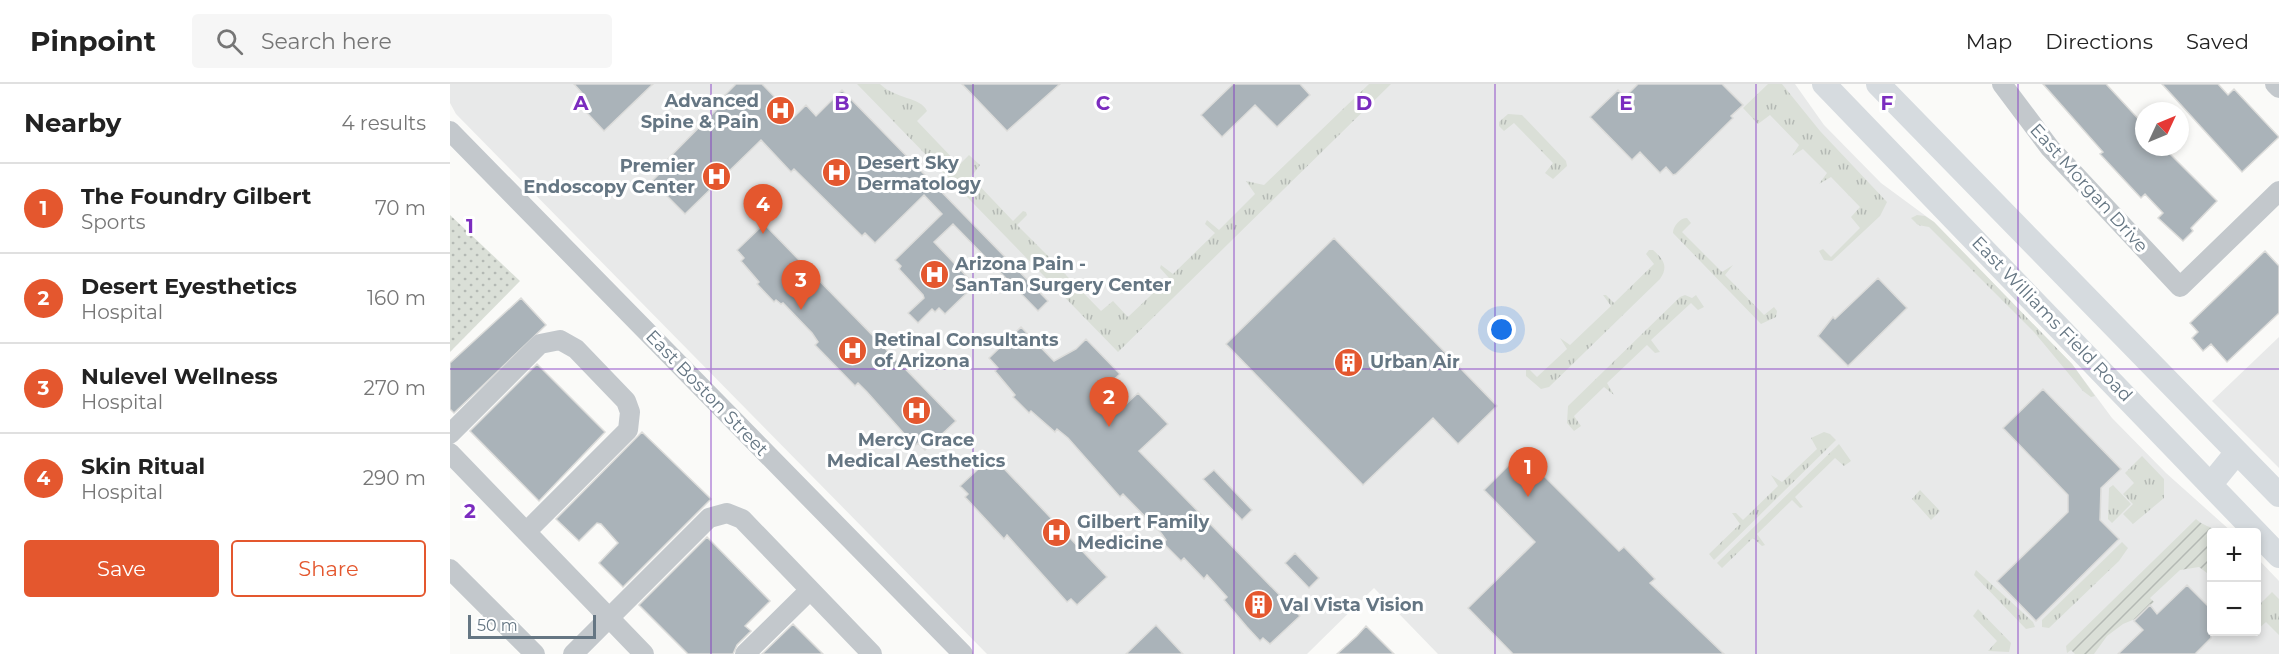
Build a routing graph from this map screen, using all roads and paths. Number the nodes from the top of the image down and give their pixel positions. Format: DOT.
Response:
graph roads {
  1 [pos="1824,84"];
  2 [pos="1878,84"];
  3 [pos="2002,84"];
  4 [pos="2275,84"];
  5 [pos="2279,88"];
  6 [pos="450,131"];
  7 [pos="2279,191"];
  8 [pos="450,434"];
  9 [pos="2236,452"];
  10 [pos="450,453"];
  11 [pos="2211,484"];
  12 [pos="2279,495"];
  13 [pos="526,532"];
  14 [pos="2279,556"];
  15 [pos="450,569"];
  16 [pos="810,590"];
  17 [pos="609,618"];
  18 [pos="535,654"];
  19 [pos="573,654"];
  20 [pos="644,654"];
  21 [pos="745,654"];
  22 [pos="872,654"];
  23 [pos="963,654"];
  1 -- 11 [label="main road, East Williams Field Road"];
  2 -- 9 [label="main road"];
  3 -- 7 [label="street, East Morgan Drive"];
  4 -- 5 [label="street"];
  6 -- 23 [label="street, East Boston Street"];
  8 -- 13 [label="street"];
  9 -- 11 [label="main road"];
  9 -- 12 [label="main road"];
  10 -- 13 [label="street"];
  11 -- 14 [label="main road, East Williams Field Road"];
  13 -- 17 [label="street"];
  15 -- 18 [label="street"];
  16 -- 17 [label="street"];
  16 -- 21 [label="street"];
  16 -- 22 [label="street"];
  17 -- 19 [label="street"];
  17 -- 20 [label="street"];
}
